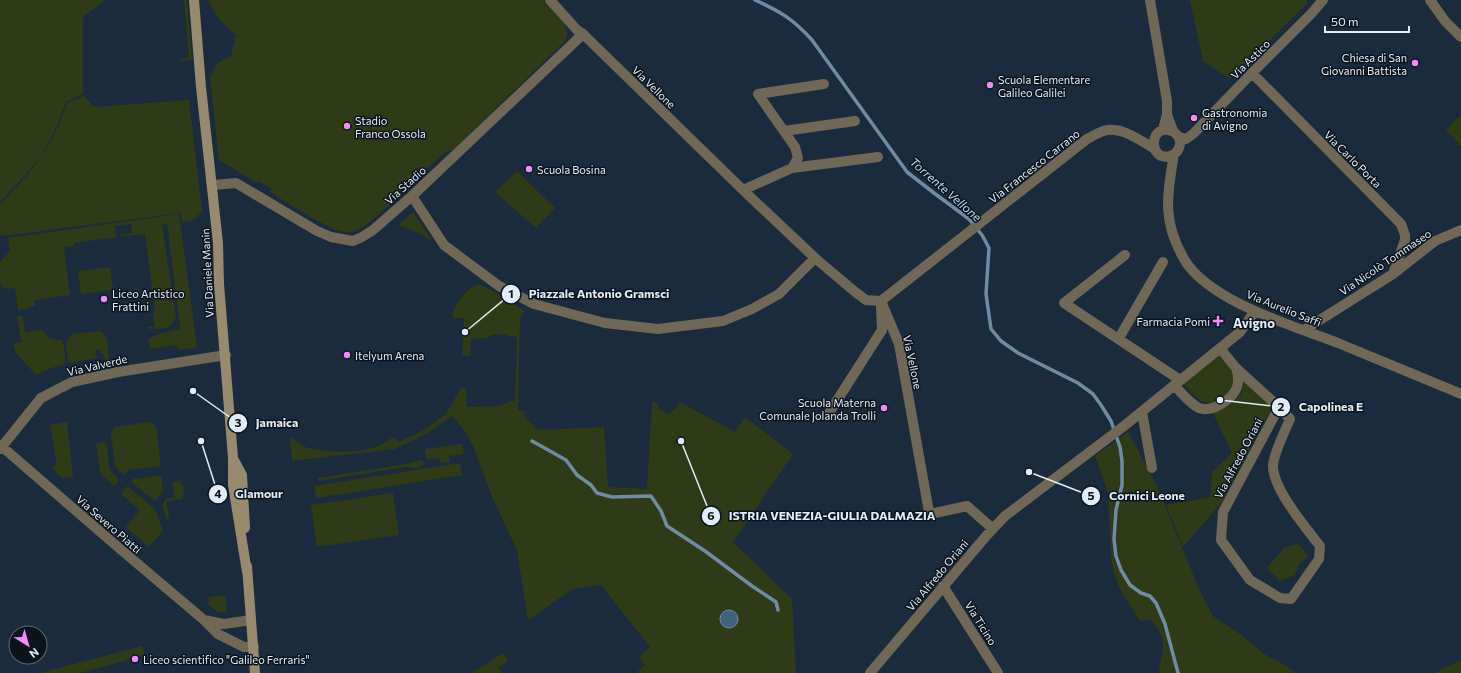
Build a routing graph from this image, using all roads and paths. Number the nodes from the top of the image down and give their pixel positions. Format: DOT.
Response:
graph roads {
  1 [pos="194,0"];
  2 [pos="550,0"];
  3 [pos="1150,0"];
  4 [pos="1323,0"];
  5 [pos="1430,0"];
  6 [pos="583,34"];
  7 [pos="1461,37"];
  8 [pos="1252,73"];
  9 [pos="824,84"];
  10 [pos="1167,114"];
  11 [pos="855,121"];
  12 [pos="784,131"];
  13 [pos="1160,132"];
  14 [pos="1193,134"];
  15 [pos="1176,135"];
  16 [pos="1133,136"];
  17 [pos="1158,152"];
  18 [pos="1176,153"];
  19 [pos="878,157"];
  20 [pos="792,168"];
  21 [pos="1170,181"];
  22 [pos="213,185"];
  23 [pos="743,190"];
  24 [pos="412,196"];
  25 [pos="1461,230"];
  26 [pos="1125,255"];
  27 [pos="815,258"];
  28 [pos="1163,262"];
  29 [pos="1393,274"];
  30 [pos="881,301"];
  31 [pos="1255,311"];
  32 [pos="1304,330"];
  33 [pos="1119,338"];
  34 [pos="1220,348"];
  35 [pos="226,354"];
  36 [pos="1236,368"];
  37 [pos="1177,382"];
  38 [pos="1461,394"];
  39 [pos="1278,407"];
  40 [pos="1142,412"];
  41 [pos="829,413"];
  42 [pos="1,447"];
  43 [pos="1152,468"];
  44 [pos="993,529"];
  45 [pos="944,586"];
  46 [pos="204,620"];
  47 [pos="251,620"];
  48 [pos="254,647"];
  49 [pos="255,673"];
  50 [pos="870,673"];
  51 [pos="998,673"];
  1 -- 22 [label="main road, Via Daniele Manin"];
  2 -- 6 [label="street, Via Vellone"];
  3 -- 10 [label="street, Via Aurelio Saffi"];
  4 -- 8 [label="street, Via Astico"];
  5 -- 7 [label="street"];
  6 -- 23 [label="street, Via Vellone"];
  6 -- 24 [label="street, Via Stadio"];
  8 -- 14 [label="street, Via Astico"];
  8 -- 29 [label="street, Via Carlo Porta"];
  9 -- 12 [label="street"];
  10 -- 13 [label="street, Via Aurelio Saffi"];
  10 -- 15 [label="street, Via Aurelio Saffi"];
  11 -- 12 [label="street"];
  12 -- 20 [label="street"];
  13 -- 15 [label="street"];
  13 -- 16 [label="street, Via Francesco Carrano"];
  13 -- 17 [label="street, Via Aurelio Saffi"];
  14 -- 15 [label="street"];
  14 -- 18 [label="street, Via Astico"];
  15 -- 18 [label="street, Via Aurelio Saffi"];
  16 -- 17 [label="street, Via Francesco Carrano"];
  16 -- 30 [label="street, Via Francesco Carrano"];
  17 -- 18 [label="street"];
  17 -- 21 [label="street, Via Aurelio Saffi"];
  18 -- 21 [label="street, Via Aurelio Saffi"];
  19 -- 20 [label="street"];
  20 -- 23 [label="street"];
  21 -- 31 [label="street, Via Aurelio Saffi"];
  22 -- 24 [label="street, Via Stadio"];
  22 -- 35 [label="main road, Via Daniele Manin"];
  23 -- 27 [label="street, Via Vellone"];
  24 -- 27 [label="street"];
  25 -- 29 [label="street, Via Nicolò Tommaseo"];
  26 -- 33 [label="street"];
  27 -- 30 [label="street, Via Vellone"];
  28 -- 33 [label="street"];
  29 -- 32 [label="street, Via Nicolò Tommaseo"];
  30 -- 41 [label="street"];
  30 -- 44 [label="street, Via Vellone"];
  31 -- 32 [label="street, Via Aurelio Saffi"];
  31 -- 34 [label="street, Via Alfredo Oriani"];
  32 -- 38 [label="street, Via Aurelio Saffi"];
  33 -- 37 [label="street"];
  34 -- 36 [label="street, Via Alfredo Oriani"];
  34 -- 37 [label="street, Via Alfredo Oriani"];
  35 -- 42 [label="street, Via Valverde"];
  35 -- 47 [label="main road, Via Daniele Manin"];
  36 -- 37 [label="street"];
  36 -- 39 [label="street, Via Alfredo Oriani"];
  37 -- 40 [label="street, Via Alfredo Oriani"];
  39 -- 39 [label="street, Via Alfredo Oriani"];
  40 -- 43 [label="street"];
  40 -- 44 [label="street, Via Alfredo Oriani"];
  42 -- 46 [label="street, Via Severo Piatti"];
  44 -- 45 [label="street, Via Alfredo Oriani"];
  45 -- 50 [label="street, Via Alfredo Oriani"];
  45 -- 51 [label="street, Via Ticino"];
  46 -- 47 [label="street, Via Severo Piatti"];
  46 -- 48 [label="street, Via Severo Piatti"];
  47 -- 48 [label="main road, Via Daniele Manin"];
  48 -- 49 [label="main road, Via Daniele Manin"];
}
